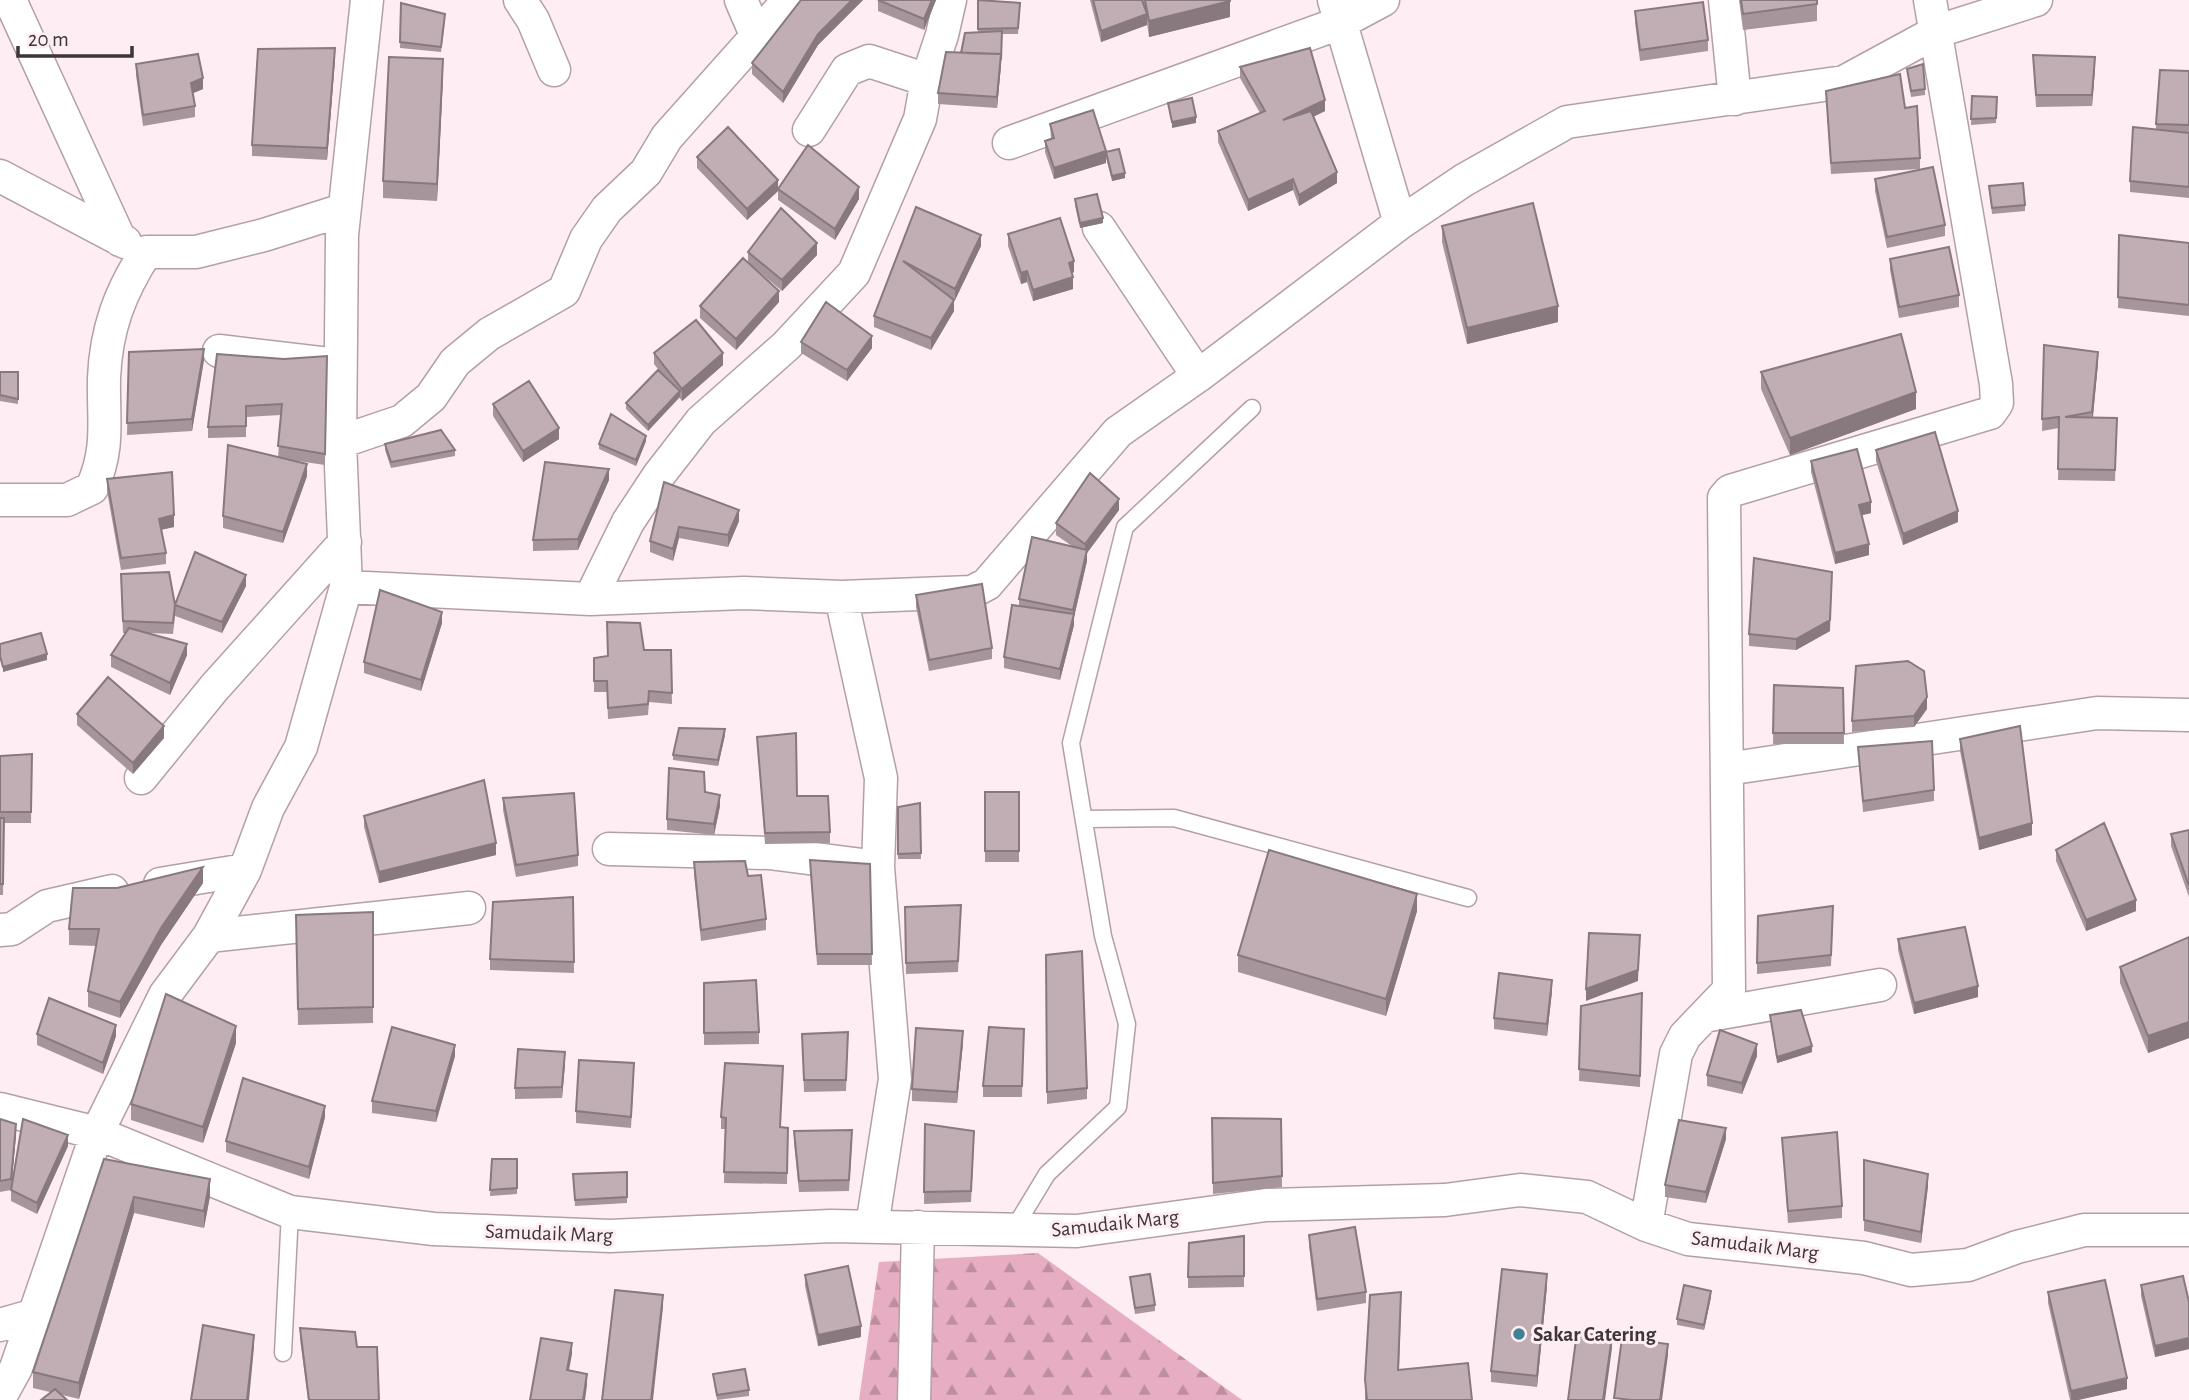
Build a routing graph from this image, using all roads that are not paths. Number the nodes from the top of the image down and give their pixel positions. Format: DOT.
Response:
graph roads {
  1 [pos="10,0"];
  2 [pos="367,0"];
  3 [pos="520,0"];
  4 [pos="741,0"];
  5 [pos="789,0"];
  6 [pos="950,0"];
  7 [pos="1383,0"];
  8 [pos="1725,0"];
  9 [pos="1930,0"];
  10 [pos="2036,0"];
  11 [pos="1337,12"];
  12 [pos="1938,31"];
  13 [pos="757,37"];
  14 [pos="554,70"];
  15 [pos="927,80"];
  16 [pos="1735,99"];
  17 [pos="809,130"];
  18 [pos="1009,143"];
  19 [pos="0,176"];
  20 [pos="344,210"];
  21 [pos="1400,223"];
  22 [pos="1099,228"];
  23 [pos="133,246"];
  24 [pos="219,351"];
  25 [pos="341,366"];
  26 [pos="1198,376"];
  27 [pos="1252,408"];
  28 [pos="341,442"];
  29 [pos="0,500"];
  30 [pos="345,542"];
  31 [pos="346,587"];
  32 [pos="841,597"];
  33 [pos="590,599"];
  34 [pos="2189,715"];
  35 [pos="1727,769"];
  36 [pos="141,778"];
  37 [pos="1084,819"];
  38 [pos="609,849"];
  39 [pos="878,867"];
  40 [pos="245,870"];
  41 [pos="1468,898"];
  42 [pos="469,908"];
  43 [pos="0,930"];
  44 [pos="209,936"];
  45 [pos="1880,985"];
  46 [pos="1704,1016"];
  47 [pos="0,1109"];
  48 [pos="97,1133"];
  49 [pos="290,1212"];
  50 [pos="1646,1225"];
  51 [pos="872,1226"];
  52 [pos="918,1227"];
  53 [pos="1013,1230"];
  54 [pos="2189,1230"];
  55 [pos="35,1315"];
  56 [pos="0,1325"];
  57 [pos="283,1353"];
  58 [pos="0,1397"];
  59 [pos="914,1400"];
  1 -- 23 [label="street"];
  2 -- 20 [label="street"];
  3 -- 14 [label="street"];
  4 -- 13 [label="street"];
  5 -- 13 [label="street"];
  6 -- 15 [label="street"];
  7 -- 11 [label="street"];
  8 -- 16 [label="street"];
  9 -- 12 [label="street"];
  10 -- 12 [label="street"];
  11 -- 18 [label="street"];
  11 -- 21 [label="street"];
  12 -- 16 [label="street"];
  12 -- 35 [label="street"];
  13 -- 28 [label="street"];
  15 -- 17 [label="street"];
  15 -- 33 [label="street"];
  16 -- 21 [label="street"];
  19 -- 23 [label="street"];
  20 -- 23 [label="street"];
  20 -- 25 [label="street"];
  21 -- 26 [label="street"];
  22 -- 26 [label="street"];
  23 -- 29 [label="street"];
  24 -- 25 [label="street"];
  25 -- 28 [label="street"];
  26 -- 32 [label="street"];
  27 -- 37 [label="lane"];
  28 -- 30 [label="street"];
  30 -- 31 [label="street"];
  30 -- 36 [label="street"];
  31 -- 33 [label="street"];
  31 -- 40 [label="street"];
  32 -- 33 [label="street"];
  32 -- 39 [label="street"];
  34 -- 35 [label="street"];
  35 -- 46 [label="street"];
  37 -- 41 [label="lane"];
  37 -- 53 [label="lane"];
  38 -- 39 [label="street"];
  39 -- 51 [label="street"];
  40 -- 43 [label="street"];
  40 -- 44 [label="street"];
  42 -- 44 [label="street"];
  44 -- 48 [label="street"];
  45 -- 46 [label="street"];
  46 -- 50 [label="street"];
  47 -- 48 [label="street, Samudaik Marg"];
  48 -- 49 [label="street, Samudaik Marg"];
  48 -- 55 [label="street"];
  49 -- 51 [label="street, Samudaik Marg"];
  49 -- 57 [label="lane"];
  50 -- 53 [label="street, Samudaik Marg"];
  50 -- 54 [label="street, Samudaik Marg"];
  51 -- 52 [label="street, Samudaik Marg"];
  52 -- 53 [label="street, Samudaik Marg"];
  52 -- 59 [label="street"];
  55 -- 56 [label="street"];
  55 -- 58 [label="street"];
}
